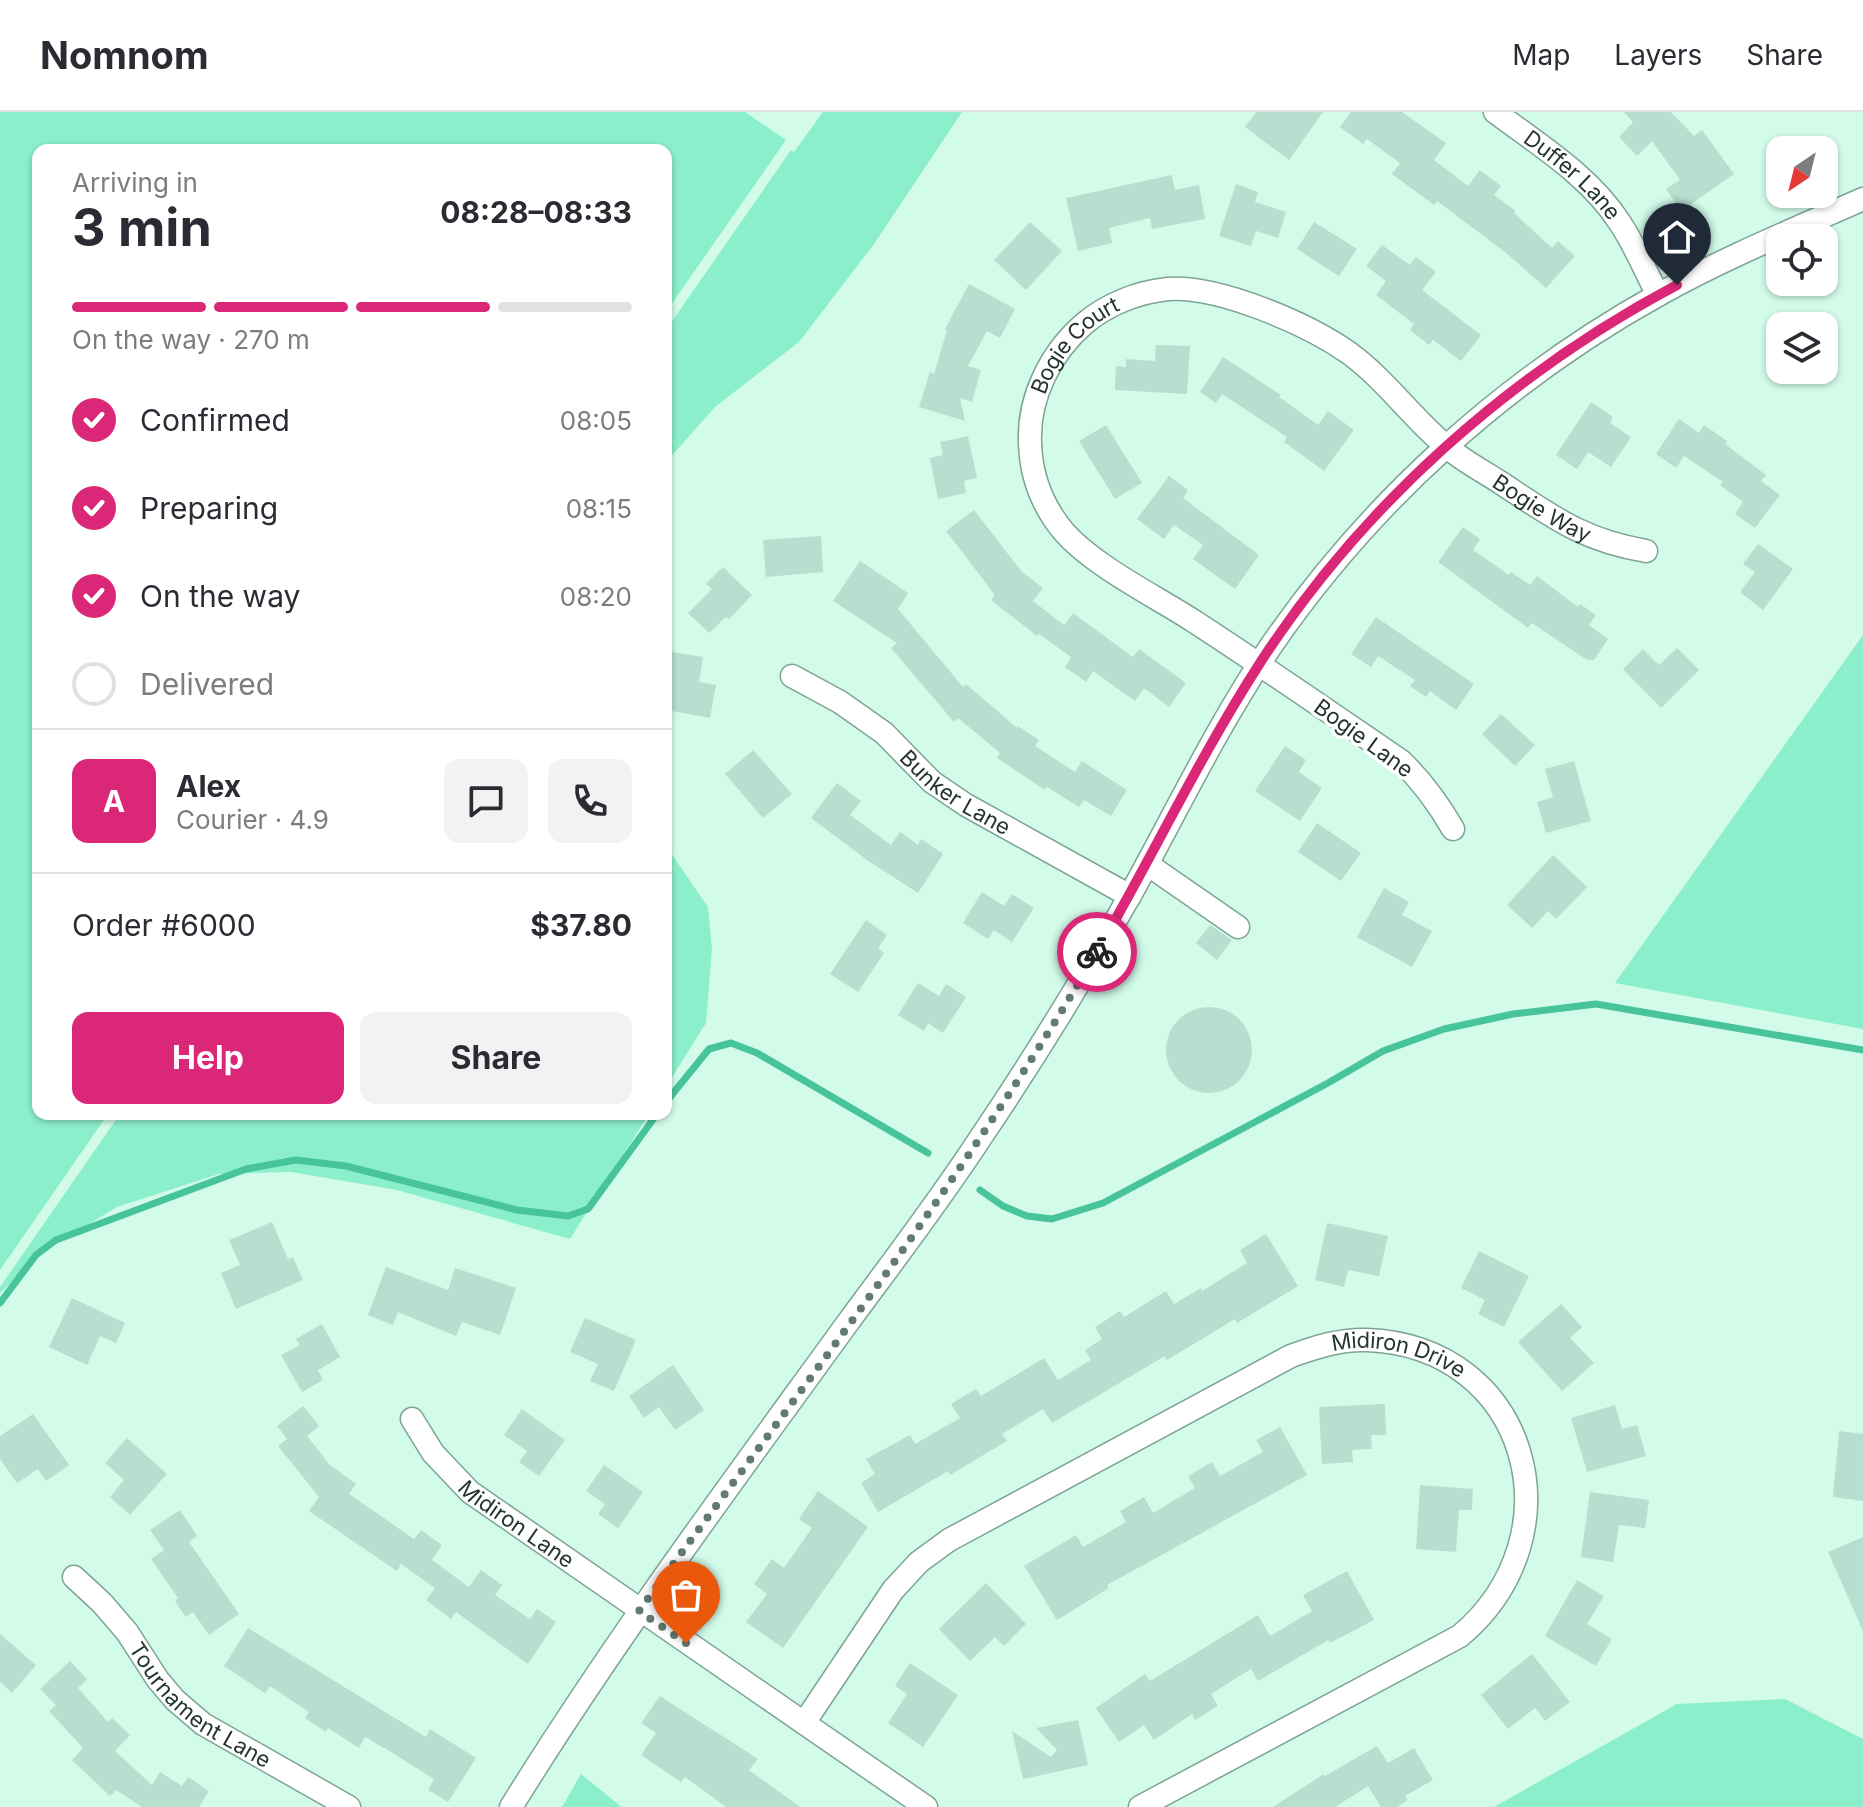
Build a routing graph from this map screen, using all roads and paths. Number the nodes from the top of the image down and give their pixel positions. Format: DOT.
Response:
graph roads {
  1 [pos="1495,112"];
  2 [pos="1863,199"];
  3 [pos="1658,295"];
  4 [pos="1447,447"];
  5 [pos="1646,551"];
  6 [pos="1260,664"];
  7 [pos="792,676"];
  8 [pos="1453,829"];
  9 [pos="1147,864"];
  10 [pos="1130,896"];
  11 [pos="1238,927"];
  12 [pos="412,1419"];
  13 [pos="74,1577"];
  14 [pos="639,1611"];
  15 [pos="804,1723"];
  16 [pos="349,1807"];
  17 [pos="511,1807"];
  18 [pos="926,1807"];
  19 [pos="1140,1807"];
  1 -- 3 [label="street, Duffer Lane"];
  2 -- 3 [label="street"];
  3 -- 4 [label="street"];
  4 -- 5 [label="street, Bogie Way"];
  4 -- 6 [label="street"];
  4 -- 6 [label="street, Bogie Court"];
  6 -- 8 [label="street, Bogie Lane"];
  6 -- 9 [label="street"];
  7 -- 10 [label="street, Bunker Lane"];
  9 -- 10 [label="street"];
  9 -- 11 [label="street"];
  10 -- 14 [label="street"];
  12 -- 14 [label="street, Midiron Lane"];
  13 -- 16 [label="street, Tournament Lane"];
  14 -- 15 [label="street"];
  14 -- 17 [label="street"];
  15 -- 18 [label="street"];
  15 -- 19 [label="street, Midiron Drive"];
}
